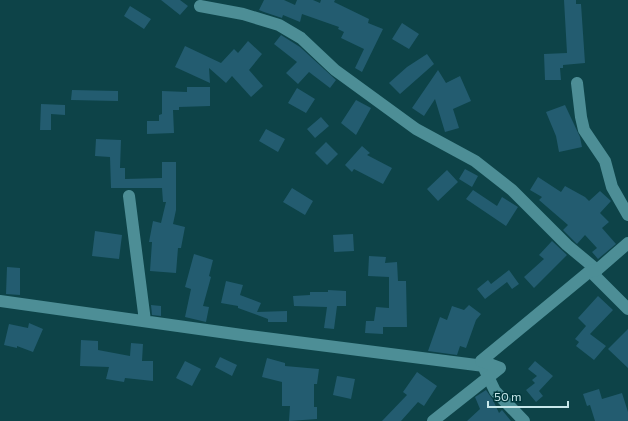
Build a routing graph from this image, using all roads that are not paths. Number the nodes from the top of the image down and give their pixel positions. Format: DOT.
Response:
graph roads {
  1 [pos="200,6"];
  2 [pos="577,83"];
  3 [pos="129,196"];
  4 [pos="628,215"];
  5 [pos="628,243"];
  6 [pos="593,270"];
  7 [pos="0,301"];
  8 [pos="628,309"];
  9 [pos="145,321"];
  10 [pos="481,361"];
  11 [pos="500,368"];
  12 [pos="433,421"];
  13 [pos="524,421"];
  1 -- 6 [label="street"];
  2 -- 4 [label="street"];
  3 -- 9 [label="street"];
  5 -- 6 [label="street"];
  6 -- 8 [label="street"];
  6 -- 10 [label="street"];
  7 -- 9 [label="street"];
  9 -- 11 [label="street"];
  10 -- 11 [label="street"];
  10 -- 13 [label="street"];
  11 -- 12 [label="street"];
}
